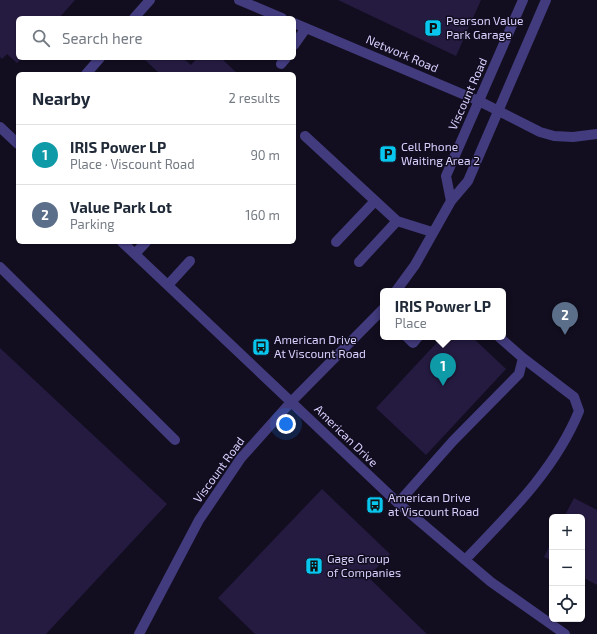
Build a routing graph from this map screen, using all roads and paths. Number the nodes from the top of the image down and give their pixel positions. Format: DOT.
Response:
graph roads {
  1 [pos="150,0"];
  2 [pos="239,0"];
  3 [pos="523,0"];
  4 [pos="546,0"];
  5 [pos="136,16"];
  6 [pos="277,16"];
  7 [pos="296,24"];
  8 [pos="306,28"];
  9 [pos="296,43"];
  10 [pos="98,60"];
  11 [pos="88,72"];
  12 [pos="479,101"];
  13 [pos="498,111"];
  14 [pos="0,127"];
  15 [pos="597,134"];
  16 [pos="305,136"];
  17 [pos="16,142"];
  18 [pos="375,201"];
  19 [pos="451,201"];
  20 [pos="397,221"];
  21 [pos="432,232"];
  22 [pos="336,242"];
  23 [pos="124,244"];
  24 [pos="144,244"];
  25 [pos="135,254"];
  26 [pos="190,261"];
  27 [pos="359,262"];
  28 [pos="0,267"];
  29 [pos="168,285"];
  30 [pos="398,288"];
  31 [pos="380,315"];
  32 [pos="502,340"];
  33 [pos="523,358"];
  34 [pos="291,402"];
  35 [pos="175,440"];
  36 [pos="398,503"];
  37 [pos="464,560"];
  38 [pos="139,634"];
  39 [pos="565,634"];
  1 -- 5 [label="street"];
  2 -- 6 [label="street"];
  3 -- 12 [label="street, Viscount Road"];
  4 -- 13 [label="street"];
  7 -- 8 [label="street, Network Road"];
  8 -- 9 [label="street"];
  8 -- 12 [label="street, Network Road"];
  10 -- 11 [label="street"];
  12 -- 13 [label="street, Network Road"];
  12 -- 19 [label="street, Viscount Road"];
  13 -- 15 [label="street, Network Road"];
  13 -- 19 [label="street"];
  14 -- 17 [label="street"];
  16 -- 18 [label="street"];
  18 -- 20 [label="street"];
  18 -- 22 [label="street"];
  19 -- 21 [label="street"];
  20 -- 21 [label="street"];
  20 -- 27 [label="street"];
  21 -- 30 [label="street"];
  23 -- 25 [label="street, American Drive"];
  24 -- 25 [label="street"];
  25 -- 29 [label="street, American Drive"];
  26 -- 29 [label="street"];
  28 -- 35 [label="street"];
  29 -- 34 [label="street, American Drive"];
  31 -- 34 [label="street, Viscount Road"];
  32 -- 33 [label="street"];
  33 -- 36 [label="street"];
  33 -- 37 [label="street"];
  34 -- 36 [label="street, American Drive"];
  34 -- 38 [label="street, Viscount Road"];
  36 -- 37 [label="street, American Drive"];
  37 -- 39 [label="street, American Drive"];
}
